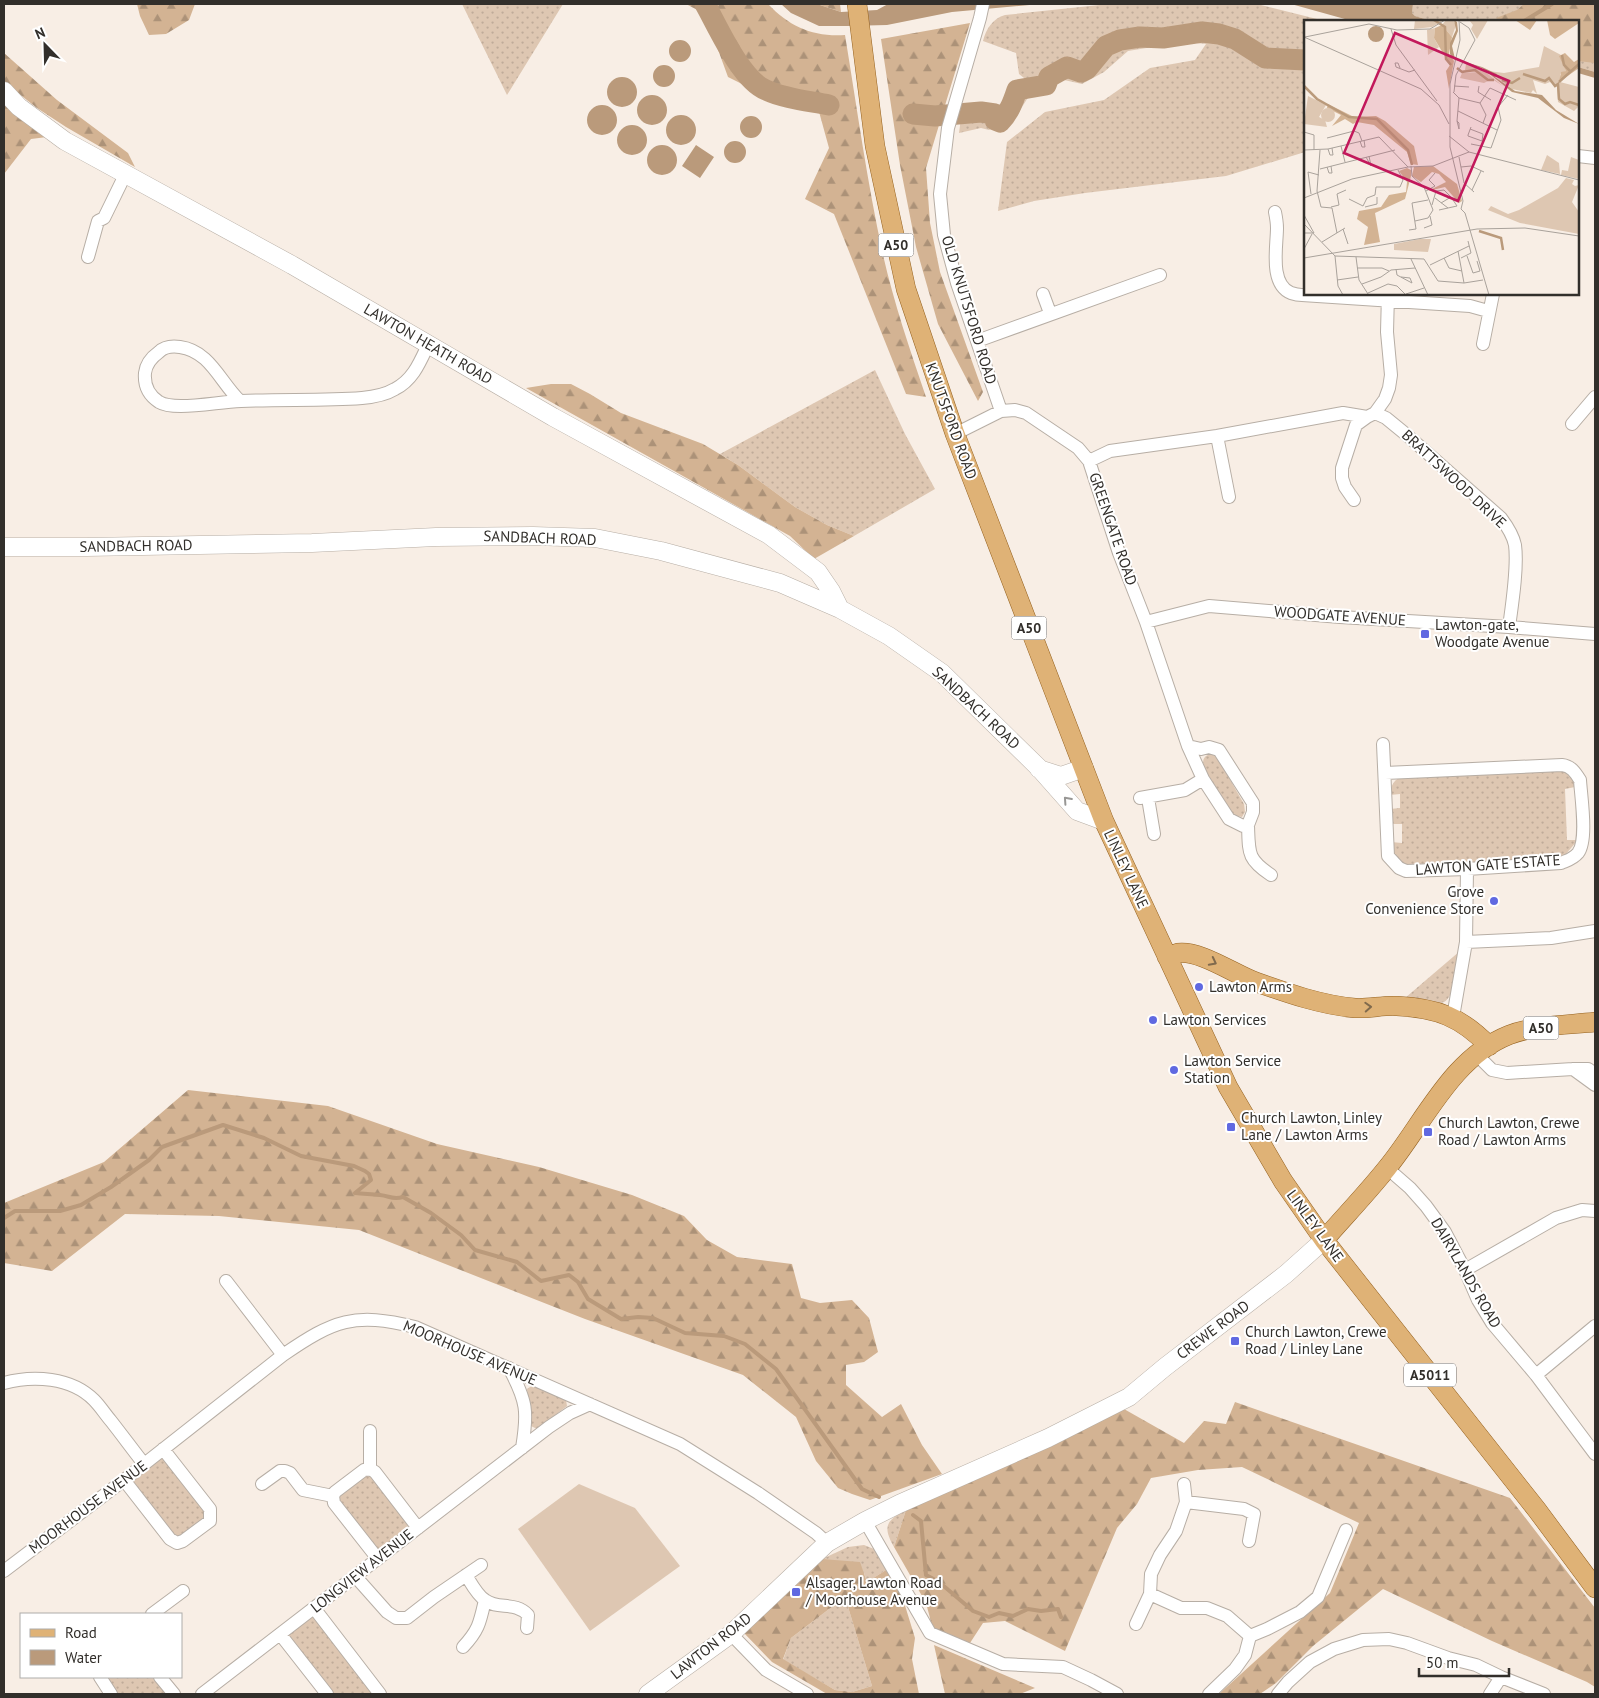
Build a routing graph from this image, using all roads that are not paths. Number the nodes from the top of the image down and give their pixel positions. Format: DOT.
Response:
graph roads {
  1 [pos="857,4"];
  2 [pos="982,4"];
  3 [pos="4,91"];
  4 [pos="1579,156"];
  5 [pos="1595,158"];
  6 [pos="125,175"];
  7 [pos="1276,212"];
  8 [pos="88,257"];
  9 [pos="1160,275"];
  10 [pos="1043,294"];
  11 [pos="1493,295"];
  12 [pos="1388,297"];
  13 [pos="1488,312"];
  14 [pos="1050,313"];
  15 [pos="977,341"];
  16 [pos="428,344"];
  17 [pos="1483,344"];
  18 [pos="1595,397"];
  19 [pos="240,401"];
  20 [pos="1001,411"];
  21 [pos="1371,415"];
  22 [pos="1572,424"];
  23 [pos="955,434"];
  24 [pos="1217,436"];
  25 [pos="1089,461"];
  26 [pos="1229,497"];
  27 [pos="1354,500"];
  28 [pos="4,546"];
  29 [pos="795,554"];
  30 [pos="780,583"];
  31 [pos="840,609"];
  32 [pos="1146,622"];
  33 [pos="1509,627"];
  34 [pos="1595,634"];
  35 [pos="1383,744"];
  36 [pos="1188,746"];
  37 [pos="1038,768"];
  38 [pos="1084,768"];
  39 [pos="1385,773"];
  40 [pos="1203,779"];
  41 [pos="1104,821"];
  42 [pos="1248,826"];
  43 [pos="1154,834"];
  44 [pos="1466,869"];
  45 [pos="1271,875"];
  46 [pos="1595,931"];
  47 [pos="1466,942"];
  48 [pos="1167,957"];
  49 [pos="1453,1017"];
  50 [pos="1595,1022"];
  51 [pos="1483,1050"];
  52 [pos="1572,1068"];
  53 [pos="1595,1074"];
  54 [pos="1595,1085"];
  55 [pos="1387,1168"];
  56 [pos="1595,1211"];
  57 [pos="1324,1240"];
  58 [pos="1465,1270"];
  59 [pos="226,1281"];
  60 [pos="1595,1326"];
  61 [pos="283,1355"];
  62 [pos="509,1368"];
  63 [pos="1536,1375"];
  64 [pos="4,1383"];
  65 [pos="590,1404"];
  66 [pos="370,1431"];
  67 [pos="522,1448"];
  68 [pos="163,1449"];
  69 [pos="1595,1454"];
  70 [pos="144,1464"];
  71 [pos="370,1469"];
  72 [pos="124,1480"];
  73 [pos="262,1484"];
  74 [pos="1184,1484"];
  75 [pos="333,1496"];
  76 [pos="1186,1502"];
  77 [pos="865,1521"];
  78 [pos="418,1528"];
  79 [pos="1346,1530"];
  80 [pos="1249,1541"];
  81 [pos="827,1543"];
  82 [pos="378,1559"];
  83 [pos="481,1565"];
  84 [pos="4,1571"];
  85 [pos="466,1575"];
  86 [pos="355,1576"];
  87 [pos="1595,1588"];
  88 [pos="183,1591"];
  89 [pos="1150,1594"];
  90 [pos="485,1600"];
  91 [pos="314,1608"];
  92 [pos="153,1613"];
  93 [pos="1136,1624"];
  94 [pos="527,1628"];
  95 [pos="280,1634"];
  96 [pos="731,1634"];
  97 [pos="1250,1636"];
  98 [pos="463,1647"];
  99 [pos="1501,1677"];
  100 [pos="100,1678"];
  101 [pos="161,1678"];
  102 [pos="111,1694"];
  103 [pos="174,1694"];
  104 [pos="202,1694"];
  105 [pos="327,1694"];
  106 [pos="380,1694"];
  107 [pos="648,1694"];
  108 [pos="808,1694"];
  109 [pos="1117,1694"];
  110 [pos="1209,1694"];
  111 [pos="1278,1694"];
  112 [pos="1490,1694"];
  113 [pos="1544,1694"];
  1 -- 23 [label="main road, KNUTSFORD ROAD / A50"];
  2 -- 15 [label="street, OLD KNUTSFORD ROAD"];
  3 -- 6 [label="street, LAWTON HEATH ROAD"];
  4 -- 5 [label="street"];
  6 -- 8 [label="street"];
  6 -- 16 [label="street, LAWTON HEATH ROAD"];
  7 -- 12 [label="street"];
  9 -- 14 [label="street"];
  10 -- 14 [label="street"];
  11 -- 13 [label="street"];
  12 -- 13 [label="street"];
  12 -- 21 [label="street"];
  13 -- 17 [label="street"];
  14 -- 15 [label="street"];
  15 -- 20 [label="street, OLD KNUTSFORD ROAD"];
  16 -- 19 [label="street"];
  16 -- 29 [label="street, LAWTON HEATH ROAD"];
  18 -- 22 [label="street"];
  19 -- 19 [label="street"];
  20 -- 23 [label="street"];
  20 -- 25 [label="street, GREENGATE ROAD"];
  21 -- 24 [label="street, BRATTSWOOD DRIVE"];
  21 -- 27 [label="street"];
  21 -- 33 [label="street, BRATTSWOOD DRIVE"];
  23 -- 38 [label="main road, KNUTSFORD ROAD / A50"];
  24 -- 25 [label="street, BRATTSWOOD DRIVE"];
  24 -- 26 [label="street"];
  25 -- 32 [label="street, GREENGATE ROAD"];
  28 -- 30 [label="street, SANDBACH ROAD"];
  29 -- 30 [label="street"];
  29 -- 31 [label="street, LAWTON HEATH ROAD"];
  30 -- 31 [label="street, SANDBACH ROAD"];
  31 -- 37 [label="street, SANDBACH ROAD"];
  32 -- 33 [label="street, WOODGATE AVENUE"];
  32 -- 36 [label="street, GREENGATE ROAD"];
  33 -- 34 [label="street, WOODGATE AVENUE"];
  35 -- 39 [label="street, LAWTON GATE ESTATE"];
  36 -- 40 [label="street, GREENGATE ROAD"];
  36 -- 42 [label="street"];
  37 -- 38 [label="street, SANDBACH ROAD"];
  41 -- 37 [label="street, SANDBACH ROAD, one-way"];
  38 -- 41 [label="main road, KNUTSFORD ROAD / A50"];
  39 -- 44 [label="street, LAWTON GATE ESTATE"];
  39 -- 44 [label="street, LAWTON GATE ESTATE"];
  40 -- 42 [label="street, GREENGATE ROAD"];
  40 -- 43 [label="street"];
  41 -- 48 [label="main road, LINLEY LANE / A50"];
  42 -- 45 [label="street"];
  44 -- 47 [label="street"];
  46 -- 47 [label="street"];
  47 -- 49 [label="street"];
  48 -- 49 [label="main road, one-way"];
  48 -- 57 [label="main road, LINLEY LANE / A50"];
  49 -- 51 [label="main road"];
  50 -- 51 [label="main road, A50"];
  51 -- 52 [label="street"];
  51 -- 55 [label="main road, CREWE ROAD / A50"];
  52 -- 53 [label="street"];
  52 -- 54 [label="street"];
  55 -- 57 [label="main road, CREWE ROAD / A50"];
  55 -- 58 [label="street, DAIRYLANDS ROAD"];
  56 -- 58 [label="street"];
  57 -- 77 [label="street, CREWE ROAD"];
  57 -- 87 [label="main road, LINLEY LANE / A5011"];
  58 -- 63 [label="street, DAIRYLANDS ROAD"];
  59 -- 61 [label="street"];
  60 -- 63 [label="street"];
  61 -- 62 [label="street, MOORHOUSE AVENUE"];
  61 -- 68 [label="street, MOORHOUSE AVENUE"];
  62 -- 65 [label="street, MOORHOUSE AVENUE"];
  62 -- 67 [label="street"];
  63 -- 69 [label="street, DAIRYLANDS ROAD"];
  64 -- 70 [label="street"];
  65 -- 67 [label="street, LONGVIEW AVENUE"];
  65 -- 81 [label="street, MOORHOUSE AVENUE"];
  66 -- 71 [label="street"];
  67 -- 78 [label="street, LONGVIEW AVENUE"];
  68 -- 70 [label="street, MOORHOUSE AVENUE"];
  68 -- 72 [label="street"];
  70 -- 72 [label="street, MOORHOUSE AVENUE"];
  71 -- 75 [label="street"];
  71 -- 78 [label="street"];
  72 -- 84 [label="street, MOORHOUSE AVENUE"];
  73 -- 75 [label="street"];
  74 -- 76 [label="street"];
  75 -- 82 [label="street"];
  76 -- 80 [label="street"];
  76 -- 89 [label="street"];
  77 -- 81 [label="street, LAWTON ROAD"];
  77 -- 109 [label="street"];
  78 -- 82 [label="street, LONGVIEW AVENUE"];
  79 -- 97 [label="street"];
  81 -- 96 [label="street, LAWTON ROAD"];
  82 -- 86 [label="street, LONGVIEW AVENUE"];
  83 -- 85 [label="street"];
  85 -- 86 [label="street"];
  85 -- 90 [label="street"];
  86 -- 91 [label="street, LONGVIEW AVENUE"];
  88 -- 92 [label="street"];
  89 -- 93 [label="street"];
  89 -- 97 [label="street"];
  90 -- 94 [label="street"];
  90 -- 98 [label="street"];
  91 -- 95 [label="street, LONGVIEW AVENUE"];
  91 -- 106 [label="street"];
  95 -- 104 [label="street, LONGVIEW AVENUE"];
  95 -- 105 [label="street"];
  96 -- 107 [label="street, LAWTON ROAD"];
  96 -- 108 [label="street"];
  97 -- 110 [label="street"];
  99 -- 111 [label="street"];
  99 -- 112 [label="street"];
  99 -- 113 [label="street"];
  100 -- 102 [label="street"];
  101 -- 103 [label="street"];
}
